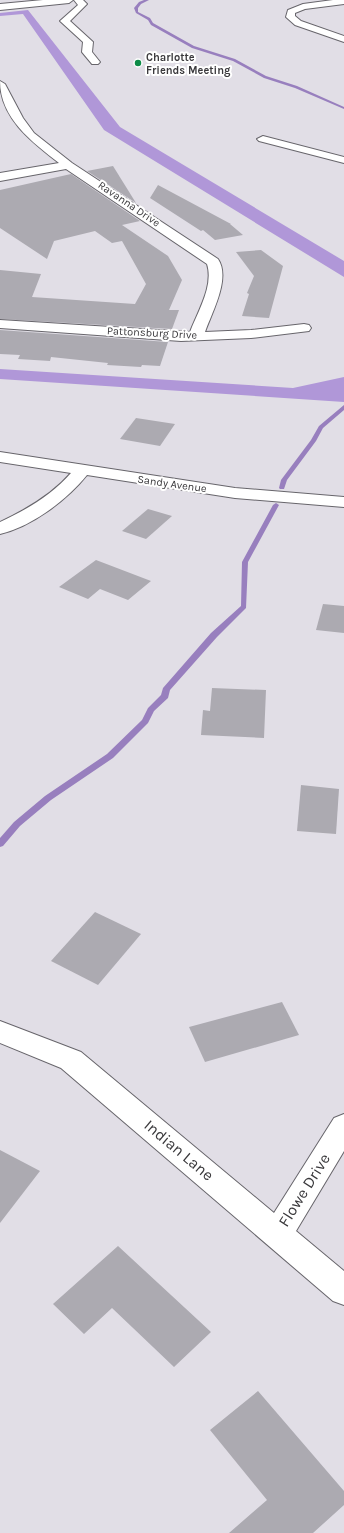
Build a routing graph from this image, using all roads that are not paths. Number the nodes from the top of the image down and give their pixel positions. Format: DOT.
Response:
graph roads {
  1 [pos="70,0"];
  2 [pos="78,0"];
  3 [pos="344,1"];
  4 [pos="0,8"];
  5 [pos="344,39"];
  6 [pos="95,62"];
  7 [pos="0,84"];
  8 [pos="263,139"];
  9 [pos="344,160"];
  10 [pos="68,165"];
  11 [pos="0,177"];
  12 [pos="0,324"];
  13 [pos="304,328"];
  14 [pos="196,336"];
  15 [pos="0,458"];
  16 [pos="82,470"];
  17 [pos="344,502"];
  18 [pos="0,529"];
  19 [pos="0,1032"];
  20 [pos="344,1126"];
  21 [pos="278,1233"];
  22 [pos="344,1291"];
  1 -- 4 [label="street"];
  2 -- 6 [label="street"];
  3 -- 5 [label="street"];
  7 -- 10 [label="street, Ravanna Drive"];
  8 -- 9 [label="street"];
  10 -- 11 [label="street"];
  10 -- 14 [label="street, Ravanna Drive"];
  12 -- 14 [label="street, Pattonsburg Drive"];
  13 -- 14 [label="street, Pattonsburg Drive"];
  15 -- 16 [label="street, Sandy Avenue"];
  16 -- 17 [label="street, Sandy Avenue"];
  16 -- 18 [label="street"];
  19 -- 21 [label="street, Indian Lane"];
  20 -- 21 [label="street, Flowe Drive"];
  21 -- 22 [label="street, Indian Lane"];
}
